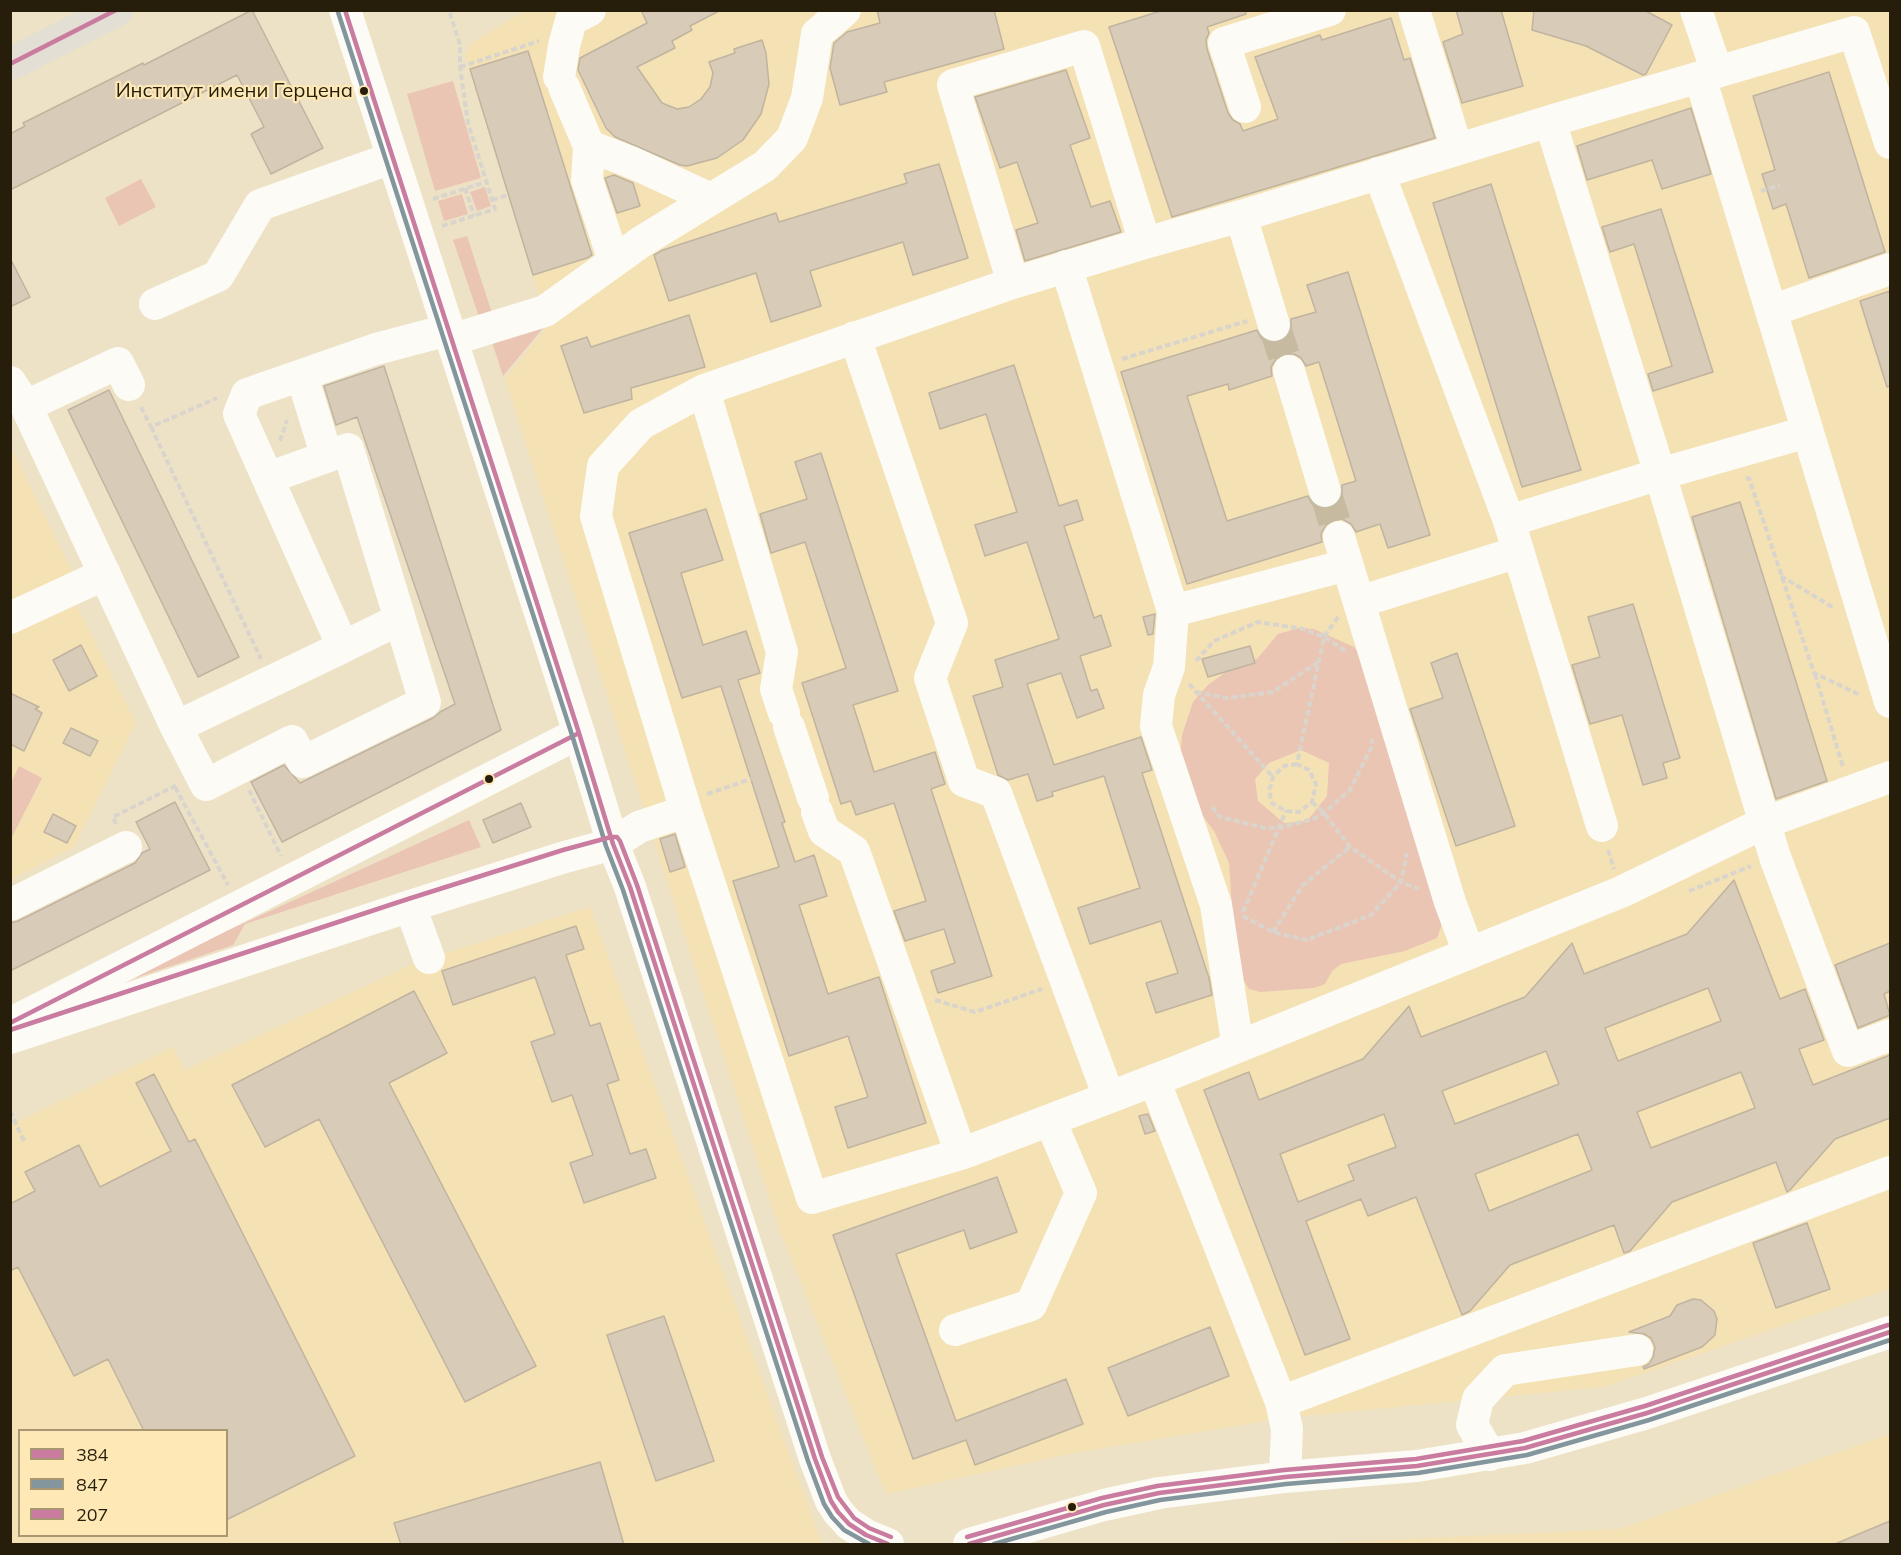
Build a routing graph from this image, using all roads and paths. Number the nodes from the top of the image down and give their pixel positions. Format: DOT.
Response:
graph roads {
  1 [pos="117,10"];
  2 [pos="345,10"];
  3 [pos="449,10"];
  4 [pos="590,10"];
  5 [pos="845,10"];
  6 [pos="1330,10"];
  7 [pos="1413,10"];
  8 [pos="1696,10"];
  9 [pos="564,46"];
  10 [pos="10,64"];
  11 [pos="460,67"];
  12 [pos="1708,75"];
  13 [pos="1245,107"];
  14 [pos="1550,121"];
  15 [pos="1890,143"];
  16 [pos="590,147"];
  17 [pos="1457,149"];
  18 [pos="392,158"];
  19 [pos="1378,173"];
  20 [pos="486,182"];
  21 [pos="465,188"];
  22 [pos="508,195"];
  23 [pos="432,199"];
  24 [pos="711,199"];
  25 [pos="492,200"];
  26 [pos="474,216"];
  27 [pos="1241,216"];
  28 [pos="442,226"];
  29 [pos="1145,243"];
  30 [pos="614,261"];
  31 [pos="1066,266"];
  32 [pos="1890,269"];
  33 [pos="1013,284"];
  34 [pos="155,304"];
  35 [pos="1771,311"];
  36 [pos="1272,319"];
  37 [pos="450,335"];
  38 [pos="855,337"];
  39 [pos="1097,367"];
  40 [pos="1289,371"];
  41 [pos="302,376"];
  42 [pos="129,385"];
  43 [pos="704,390"];
  44 [pos="18,394"];
  45 [pos="243,404"];
  46 [pos="151,426"];
  47 [pos="1807,432"];
  48 [pos="327,456"];
  49 [pos="1660,474"];
  50 [pos="268,478"];
  51 [pos="1324,491"];
  52 [pos="1509,521"];
  53 [pos="1518,552"];
  54 [pos="1350,573"];
  55 [pos="105,574"];
  56 [pos="1780,576"];
  57 [pos="1173,611"];
  58 [pos="10,618"];
  59 [pos="400,619"];
  60 [pos="1880,627"];
  61 [pos="1324,638"];
  62 [pos="343,646"];
  63 [pos="1352,659"];
  64 [pos="1318,662"];
  65 [pos="1176,672"];
  66 [pos="1814,673"];
  67 [pos="272,681"];
  68 [pos="1196,692"];
  69 [pos="1890,702"];
  70 [pos="176,727"];
  71 [pos="579,733"];
  72 [pos="1372,737"];
  73 [pos="1297,764"];
  74 [pos="238,768"];
  75 [pos="1273,777"];
  76 [pos="1890,777"];
  77 [pos="751,779"];
  78 [pos="187,780"];
  79 [pos="1850,792"];
  80 [pos="1207,799"];
  81 [pos="1312,802"];
  82 [pos="693,804"];
  83 [pos="1324,813"];
  84 [pos="1764,823"];
  85 [pos="1602,826"];
  86 [pos="1409,843"];
  87 [pos="613,844"];
  88 [pos="126,846"];
  89 [pos="1350,847"];
  90 [pos="282,857"];
  91 [pos="1401,882"];
  92 [pos="229,886"];
  93 [pos="1621,892"];
  94 [pos="1450,902"];
  95 [pos="10,905"];
  96 [pos="410,906"];
  97 [pos="1236,909"];
  98 [pos="1273,932"];
  99 [pos="1469,953"];
  100 [pos="429,958"];
  101 [pos="1066,981"];
  102 [pos="924,997"];
  103 [pos="10,1023"];
  104 [pos="1890,1035"];
  105 [pos="10,1038"];
  106 [pos="1234,1048"];
  107 [pos="1154,1080"];
  108 [pos="1109,1097"];
  109 [pos="10,1111"];
  110 [pos="1050,1120"];
  111 [pos="24,1141"];
  112 [pos="961,1154"];
  113 [pos="1890,1172"];
  114 [pos="955,1330"];
  115 [pos="1890,1332"];
  116 [pos="1637,1350"];
  117 [pos="1281,1402"];
  118 [pos="1476,1410"];
  119 [pos="1490,1455"];
  120 [pos="1427,1464"];
  121 [pos="1285,1477"];
  122 [pos="888,1545"];
  123 [pos="969,1545"];
  1 -- 10 [label="main road"];
  2 -- 18 [label="street"];
  3 -- 11 [label="path"];
  4 -- 9 [label="street"];
  5 -- 24 [label="street"];
  6 -- 13 [label="street"];
  7 -- 17 [label="street"];
  8 -- 12 [label="street"];
  9 -- 11 [label="path"];
  9 -- 16 [label="street"];
  11 -- 20 [label="path"];
  12 -- 14 [label="street"];
  12 -- 15 [label="street"];
  12 -- 35 [label="street"];
  14 -- 17 [label="street"];
  14 -- 49 [label="street"];
  16 -- 24 [label="street"];
  16 -- 30 [label="street"];
  17 -- 19 [label="street"];
  18 -- 34 [label="street"];
  18 -- 37 [label="street"];
  19 -- 27 [label="street"];
  19 -- 52 [label="street"];
  20 -- 21 [label="path"];
  20 -- 25 [label="path"];
  21 -- 23 [label="path"];
  21 -- 26 [label="path"];
  22 -- 25 [label="path"];
  24 -- 30 [label="street"];
  25 -- 26 [label="path"];
  26 -- 28 [label="path"];
  27 -- 29 [label="street"];
  27 -- 36 [label="street"];
  29 -- 31 [label="street"];
  29 -- 33 [label="street"];
  30 -- 37 [label="street"];
  31 -- 33 [label="street"];
  31 -- 39 [label="street"];
  32 -- 35 [label="street"];
  33 -- 38 [label="street"];
  35 -- 47 [label="street"];
  36 -- 39 [label="path"];
  37 -- 41 [label="street"];
  37 -- 71 [label="street"];
  38 -- 43 [label="street"];
  38 -- 101 [label="street"];
  39 -- 57 [label="street"];
  40 -- 51 [label="street"];
  41 -- 45 [label="street"];
  41 -- 48 [label="street"];
  41 -- 50 [label="path"];
  42 -- 44 [label="street"];
  42 -- 46 [label="path"];
  43 -- 82 [label="street"];
  43 -- 112 [label="street"];
  44 -- 55 [label="street"];
  45 -- 46 [label="path"];
  45 -- 50 [label="street"];
  46 -- 67 [label="path"];
  47 -- 49 [label="street"];
  47 -- 60 [label="street"];
  48 -- 50 [label="street"];
  48 -- 59 [label="street"];
  49 -- 52 [label="street"];
  49 -- 84 [label="street"];
  50 -- 62 [label="street"];
  52 -- 53 [label="street"];
  53 -- 54 [label="street"];
  53 -- 85 [label="street"];
  54 -- 57 [label="street"];
  54 -- 61 [label="path"];
  54 -- 94 [label="street"];
  55 -- 58 [label="street"];
  55 -- 70 [label="street"];
  56 -- 60 [label="path"];
  57 -- 65 [label="street"];
  59 -- 62 [label="street"];
  59 -- 74 [label="street"];
  60 -- 69 [label="street"];
  61 -- 63 [label="path"];
  61 -- 64 [label="path"];
  61 -- 65 [label="path"];
  62 -- 67 [label="street"];
  64 -- 68 [label="path"];
  64 -- 73 [label="path"];
  65 -- 68 [label="path"];
  65 -- 106 [label="street"];
  66 -- 79 [label="path"];
  67 -- 70 [label="street"];
  68 -- 75 [label="path"];
  70 -- 78 [label="street"];
  71 -- 87 [label="street"];
  71 -- 103 [label="street"];
  72 -- 83 [label="path"];
  73 -- 75 [label="path"];
  73 -- 81 [label="path"];
  74 -- 78 [label="street"];
  74 -- 90 [label="path"];
  75 -- 81 [label="path"];
  76 -- 79 [label="street"];
  77 -- 82 [label="path"];
  78 -- 88 [label="path"];
  78 -- 92 [label="path"];
  79 -- 84 [label="street"];
  80 -- 83 [label="path"];
  81 -- 83 [label="path"];
  82 -- 87 [label="street"];
  82 -- 112 [label="street"];
  83 -- 89 [label="path"];
  84 -- 93 [label="street"];
  84 -- 104 [label="street"];
  85 -- 93 [label="path"];
  86 -- 91 [label="path"];
  87 -- 96 [label="street"];
  87 -- 122 [label="street"];
  88 -- 95 [label="street"];
  89 -- 91 [label="path"];
  89 -- 98 [label="path"];
  91 -- 94 [label="path"];
  91 -- 98 [label="path"];
  93 -- 99 [label="street"];
  94 -- 99 [label="street"];
  96 -- 100 [label="street"];
  96 -- 105 [label="street"];
  97 -- 98 [label="path"];
  99 -- 106 [label="street"];
  101 -- 102 [label="path"];
  101 -- 108 [label="street"];
  106 -- 107 [label="street"];
  107 -- 108 [label="street"];
  107 -- 117 [label="street"];
  108 -- 110 [label="street"];
  109 -- 111 [label="path"];
  110 -- 112 [label="street"];
  110 -- 114 [label="street"];
  113 -- 117 [label="street"];
  115 -- 119 [label="street"];
  116 -- 118 [label="street"];
  117 -- 121 [label="street"];
  118 -- 119 [label="street"];
  118 -- 120 [label="street"];
  119 -- 120 [label="street"];
  120 -- 121 [label="street"];
  121 -- 123 [label="street"];
}
